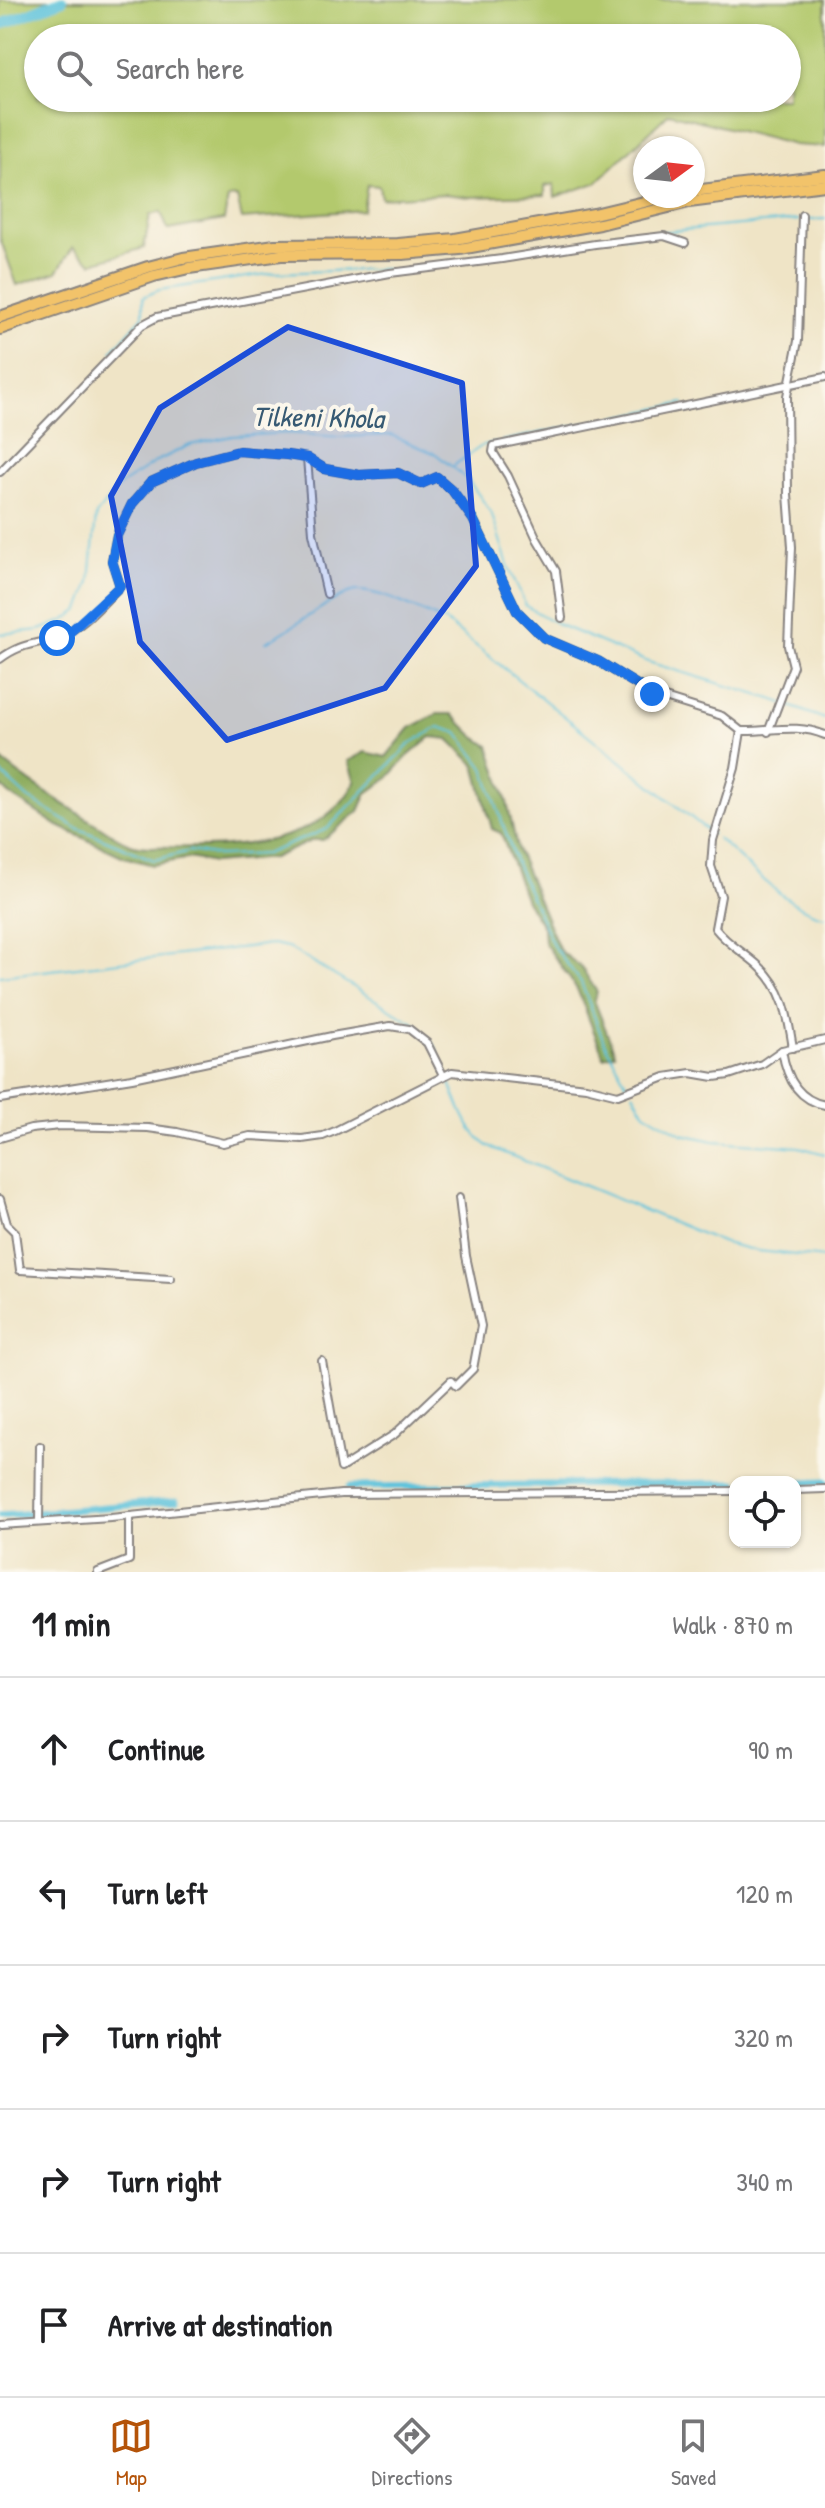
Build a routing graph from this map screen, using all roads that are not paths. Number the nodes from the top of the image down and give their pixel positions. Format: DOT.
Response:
graph roads {
  1 [pos="825,175"];
  2 [pos="825,185"];
  3 [pos="705,190"];
  4 [pos="633,205"];
  5 [pos="802,218"];
  6 [pos="685,243"];
  7 [pos="0,317"];
  8 [pos="0,329"];
  9 [pos="825,377"];
  10 [pos="789,385"];
  11 [pos="307,458"];
  12 [pos="0,472"];
  13 [pos="327,594"];
  14 [pos="562,618"];
  15 [pos="0,659"];
  16 [pos="741,731"];
  17 [pos="768,732"];
  18 [pos="825,735"];
  19 [pos="825,1040"];
  20 [pos="793,1048"];
  21 [pos="782,1050"];
  22 [pos="443,1075"];
  23 [pos="0,1099"];
  24 [pos="825,1105"];
  25 [pos="0,1138"];
  26 [pos="459,1198"];
  27 [pos="0,1199"];
  28 [pos="171,1279"];
  29 [pos="322,1361"];
  30 [pos="40,1446"];
  31 [pos="825,1489"];
  32 [pos="801,1490"];
  33 [pos="729,1491"];
  34 [pos="129,1516"];
  35 [pos="39,1519"];
  36 [pos="0,1525"];
  37 [pos="98,1572"];
  1 -- 3 [label="main road"];
  2 -- 8 [label="main road"];
  4 -- 7 [label="main road"];
  5 -- 10 [label="street"];
  6 -- 12 [label="street"];
  9 -- 10 [label="street"];
  10 -- 14 [label="street"];
  10 -- 17 [label="street"];
  11 -- 13 [label="street"];
  11 -- 15 [label="street"];
  11 -- 16 [label="street"];
  16 -- 17 [label="street"];
  16 -- 20 [label="street"];
  17 -- 18 [label="street"];
  19 -- 20 [label="street"];
  20 -- 21 [label="street"];
  21 -- 22 [label="street"];
  21 -- 24 [label="street"];
  22 -- 23 [label="street"];
  22 -- 25 [label="street"];
  26 -- 29 [label="street"];
  27 -- 28 [label="street"];
  30 -- 35 [label="street"];
  31 -- 32 [label="street"];
  33 -- 34 [label="street"];
  34 -- 35 [label="street"];
  34 -- 37 [label="street"];
  35 -- 36 [label="street"];
}
